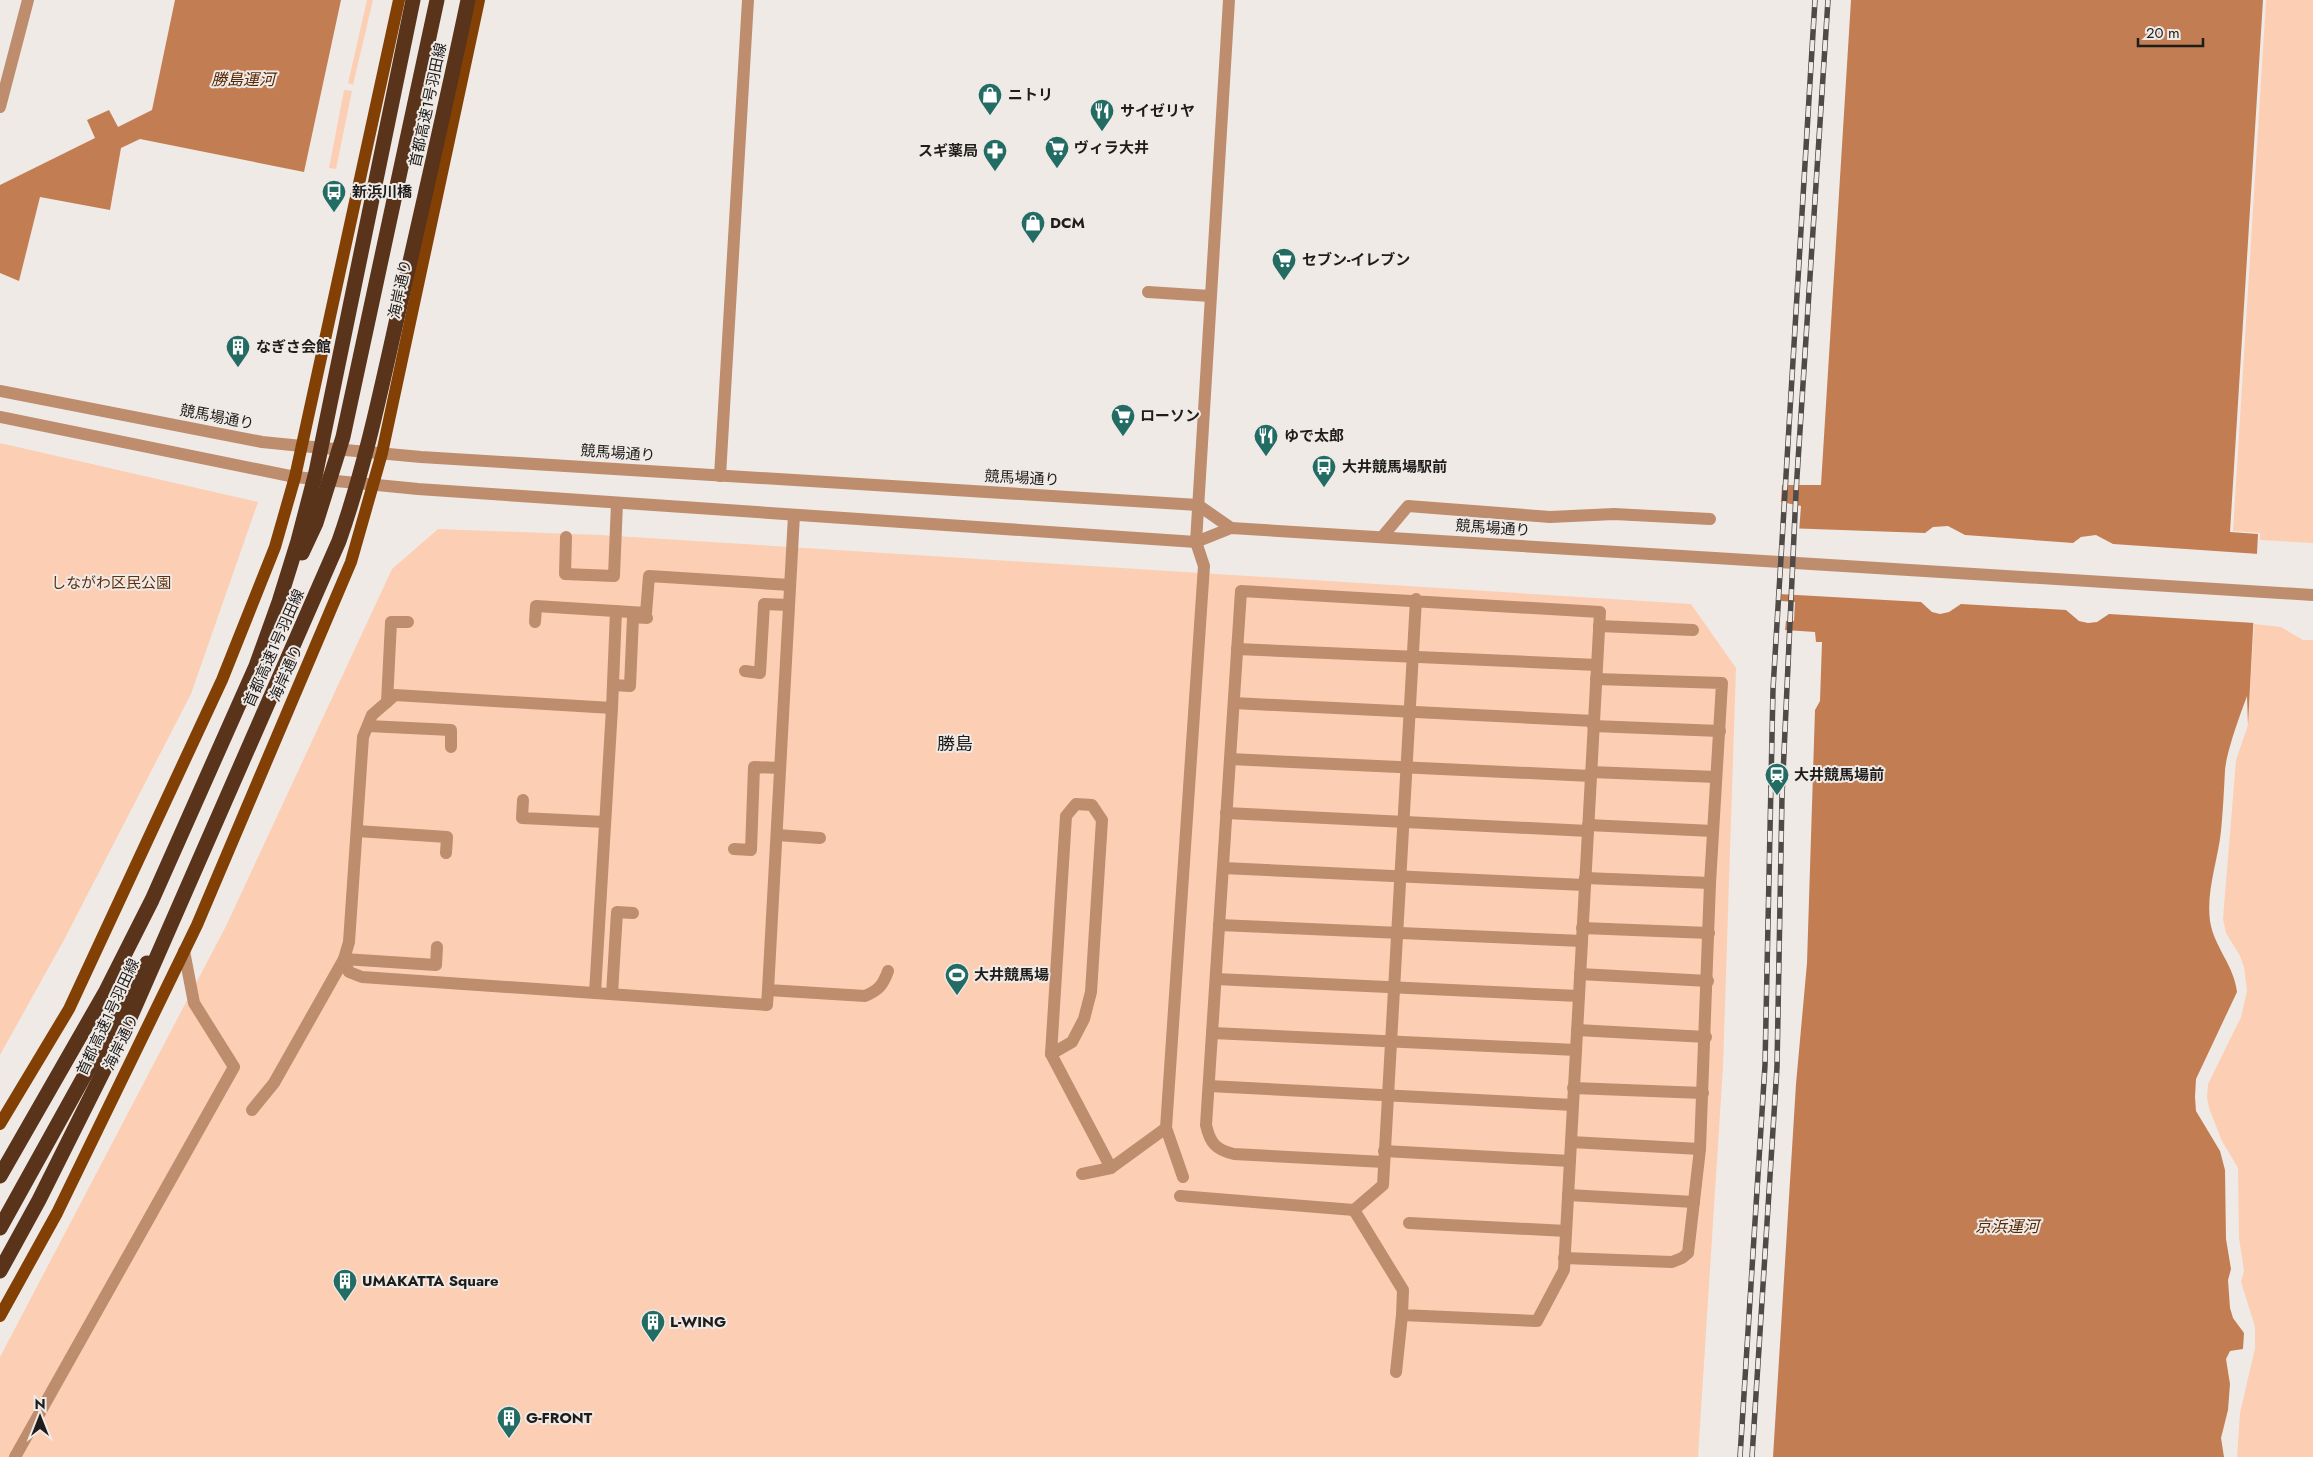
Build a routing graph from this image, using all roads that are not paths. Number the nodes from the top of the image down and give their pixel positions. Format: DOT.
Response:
graph roads {
  1 [pos="28,0"];
  2 [pos="399,0"];
  3 [pos="413,0"];
  4 [pos="437,0"];
  5 [pos="468,0"];
  6 [pos="479,0"];
  7 [pos="748,0"];
  8 [pos="1226,0"];
  9 [pos="0,107"];
  10 [pos="1148,292"];
  11 [pos="1210,296"];
  12 [pos="0,391"];
  13 [pos="0,417"];
  14 [pos="302,446"];
  15 [pos="382,453"];
  16 [pos="720,476"];
  17 [pos="295,477"];
  18 [pos="374,486"];
  19 [pos="617,503"];
  20 [pos="1198,505"];
  21 [pos="794,514"];
  22 [pos="1710,519"];
  23 [pos="1231,528"];
  24 [pos="566,537"];
  25 [pos="1382,538"];
  26 [pos="1196,542"];
  27 [pos="790,585"];
  28 [pos="2313,595"];
  29 [pos="1416,599"];
  30 [pos="279,602"];
  31 [pos="789,605"];
  32 [pos="616,611"];
  33 [pos="652,618"];
  34 [pos="408,622"];
  35 [pos="535,622"];
  36 [pos="1599,626"];
  37 [pos="1693,630"];
  38 [pos="1237,648"];
  39 [pos="1413,657"];
  40 [pos="1597,665"];
  41 [pos="745,672"];
  42 [pos="1596,679"];
  43 [pos="613,685"];
  44 [pos="387,702"];
  45 [pos="1234,703"];
  46 [pos="612,708"];
  47 [pos="1410,712"];
  48 [pos="1594,723"];
  49 [pos="368,726"];
  50 [pos="1720,731"];
  51 [pos="451,747"];
  52 [pos="1230,758"];
  53 [pos="780,768"];
  54 [pos="1407,768"];
  55 [pos="1591,774"];
  56 [pos="1716,777"];
  57 [pos="523,800"];
  58 [pos="1226,813"];
  59 [pos="605,822"];
  60 [pos="1404,822"];
  61 [pos="1588,828"];
  62 [pos="357,831"];
  63 [pos="1713,831"];
  64 [pos="777,835"];
  65 [pos="820,838"];
  66 [pos="734,849"];
  67 [pos="446,853"];
  68 [pos="1223,868"];
  69 [pos="1400,877"];
  70 [pos="1585,882"];
  71 [pos="1710,883"];
  72 [pos="176,909"];
  73 [pos="634,913"];
  74 [pos="1219,926"];
  75 [pos="1397,933"];
  76 [pos="1709,933"];
  77 [pos="1582,934"];
  78 [pos="437,947"];
  79 [pos="184,951"];
  80 [pos="344,959"];
  81 [pos="888,971"];
  82 [pos="1580,974"];
  83 [pos="1216,978"];
  84 [pos="1708,981"];
  85 [pos="1394,988"];
  86 [pos="768,990"];
  87 [pos="595,993"];
  88 [pos="612,994"];
  89 [pos="1579,996"];
  90 [pos="1577,1030"];
  91 [pos="1212,1033"];
  92 [pos="1706,1037"];
  93 [pos="1391,1041"];
  94 [pos="1576,1050"];
  95 [pos="1051,1054"];
  96 [pos="1209,1086"];
  97 [pos="1574,1088"];
  98 [pos="1703,1093"];
  99 [pos="1388,1095"];
  100 [pos="1573,1105"];
  101 [pos="252,1110"];
  102 [pos="0,1124"];
  103 [pos="1166,1128"];
  104 [pos="1571,1142"];
  105 [pos="1700,1149"];
  106 [pos="1384,1157"];
  107 [pos="1570,1161"];
  108 [pos="1111,1168"];
  109 [pos="1082,1174"];
  110 [pos="0,1176"];
  111 [pos="1183,1177"];
  112 [pos="1568,1195"];
  113 [pos="1180,1196"];
  114 [pos="1694,1202"];
  115 [pos="1354,1210"];
  116 [pos="1409,1223"];
  117 [pos="0,1228"];
  118 [pos="1566,1231"];
  119 [pos="1564,1258"];
  120 [pos="0,1271"];
  121 [pos="1402,1315"];
  122 [pos="0,1316"];
  123 [pos="1396,1372"];
  124 [pos="15,1457"];
  1 -- 9 [label="street"];
  2 -- 14 [label="main road"];
  3 -- 30 [label="highway, 首都高速1号羽田線, bridge"];
  4 -- 30 [label="highway, bridge"];
  5 -- 72 [label="highway, 首都高速1号羽田線, bridge"];
  6 -- 15 [label="main road, 海岸通り"];
  7 -- 16 [label="street"];
  8 -- 11 [label="street"];
  10 -- 11 [label="street"];
  11 -- 20 [label="street"];
  12 -- 14 [label="street, 競馬場通り"];
  13 -- 17 [label="street, 競馬場通り"];
  14 -- 15 [label="street, 競馬場通り"];
  14 -- 17 [label="main road"];
  15 -- 16 [label="street, 競馬場通り"];
  15 -- 18 [label="main road, 海岸通り"];
  16 -- 20 [label="street, 競馬場通り"];
  17 -- 18 [label="street, 競馬場通り"];
  17 -- 102 [label="main road"];
  18 -- 19 [label="street, 競馬場通り"];
  18 -- 79 [label="main road, 海岸通り"];
  19 -- 21 [label="street, 競馬場通り"];
  19 -- 24 [label="street"];
  20 -- 23 [label="street"];
  20 -- 26 [label="street"];
  21 -- 26 [label="street, 競馬場通り"];
  21 -- 27 [label="street"];
  22 -- 25 [label="street"];
  23 -- 25 [label="street, 競馬場通り"];
  23 -- 26 [label="street, 競馬場通り"];
  25 -- 28 [label="street, 競馬場通り"];
  26 -- 103 [label="street"];
  27 -- 31 [label="street"];
  27 -- 32 [label="street"];
  29 -- 36 [label="street"];
  29 -- 38 [label="street"];
  29 -- 39 [label="street"];
  30 -- 110 [label="highway, 首都高速1号羽田線, bridge"];
  31 -- 41 [label="street"];
  31 -- 53 [label="street"];
  32 -- 35 [label="street"];
  32 -- 43 [label="street"];
  33 -- 43 [label="street"];
  34 -- 44 [label="street"];
  36 -- 37 [label="street"];
  36 -- 40 [label="street"];
  38 -- 39 [label="street"];
  38 -- 45 [label="street"];
  39 -- 40 [label="street"];
  39 -- 47 [label="street"];
  40 -- 42 [label="street"];
  42 -- 48 [label="street"];
  42 -- 50 [label="street"];
  43 -- 46 [label="street"];
  44 -- 46 [label="street"];
  44 -- 49 [label="street"];
  45 -- 47 [label="street"];
  45 -- 52 [label="street"];
  46 -- 59 [label="street"];
  47 -- 48 [label="street"];
  47 -- 54 [label="street"];
  48 -- 50 [label="street"];
  48 -- 55 [label="street"];
  49 -- 51 [label="street"];
  49 -- 62 [label="street"];
  50 -- 56 [label="street"];
  52 -- 54 [label="street"];
  52 -- 58 [label="street"];
  53 -- 64 [label="street"];
  53 -- 66 [label="street"];
  54 -- 55 [label="street"];
  54 -- 60 [label="street"];
  55 -- 56 [label="street"];
  55 -- 61 [label="street"];
  56 -- 63 [label="street"];
  57 -- 59 [label="street"];
  58 -- 60 [label="street"];
  58 -- 68 [label="street"];
  59 -- 87 [label="street"];
  60 -- 61 [label="street"];
  60 -- 69 [label="street"];
  61 -- 63 [label="street"];
  61 -- 70 [label="street"];
  62 -- 67 [label="street"];
  62 -- 80 [label="street"];
  63 -- 71 [label="street"];
  64 -- 65 [label="street"];
  64 -- 86 [label="street"];
  68 -- 69 [label="street"];
  68 -- 74 [label="street"];
  69 -- 70 [label="street"];
  69 -- 75 [label="street"];
  70 -- 71 [label="street"];
  70 -- 77 [label="street"];
  71 -- 76 [label="street"];
  72 -- 117 [label="highway, bridge"];
  72 -- 120 [label="highway, 首都高速1号羽田線, bridge"];
  73 -- 88 [label="street"];
  74 -- 75 [label="street"];
  74 -- 83 [label="street"];
  75 -- 77 [label="street"];
  75 -- 85 [label="street"];
  76 -- 77 [label="street"];
  76 -- 84 [label="street"];
  77 -- 82 [label="street"];
  78 -- 80 [label="street"];
  79 -- 122 [label="main road, 海岸通り"];
  79 -- 124 [label="street"];
  80 -- 87 [label="street"];
  80 -- 101 [label="street"];
  81 -- 86 [label="street"];
  82 -- 84 [label="street"];
  82 -- 89 [label="street"];
  83 -- 85 [label="street"];
  83 -- 91 [label="street"];
  84 -- 92 [label="street"];
  85 -- 89 [label="street"];
  85 -- 93 [label="street"];
  86 -- 88 [label="street"];
  87 -- 88 [label="street"];
  89 -- 90 [label="street"];
  90 -- 92 [label="street"];
  90 -- 94 [label="street"];
  91 -- 93 [label="street"];
  91 -- 96 [label="street"];
  92 -- 98 [label="street"];
  93 -- 94 [label="street"];
  93 -- 99 [label="street"];
  94 -- 97 [label="street"];
  95 -- 95 [label="street"];
  95 -- 108 [label="street"];
  96 -- 99 [label="street"];
  96 -- 106 [label="street"];
  97 -- 98 [label="street"];
  97 -- 100 [label="street"];
  98 -- 105 [label="street"];
  99 -- 100 [label="street"];
  99 -- 106 [label="street"];
  100 -- 104 [label="street"];
  103 -- 108 [label="street"];
  103 -- 111 [label="street"];
  104 -- 105 [label="street"];
  104 -- 107 [label="street"];
  105 -- 114 [label="street"];
  106 -- 107 [label="street"];
  106 -- 115 [label="street"];
  107 -- 112 [label="street"];
  108 -- 109 [label="street"];
  112 -- 114 [label="street"];
  112 -- 118 [label="street"];
  113 -- 115 [label="street"];
  114 -- 119 [label="street"];
  115 -- 121 [label="street"];
  116 -- 118 [label="street"];
  118 -- 119 [label="street"];
  119 -- 121 [label="street"];
  121 -- 123 [label="street"];
}
